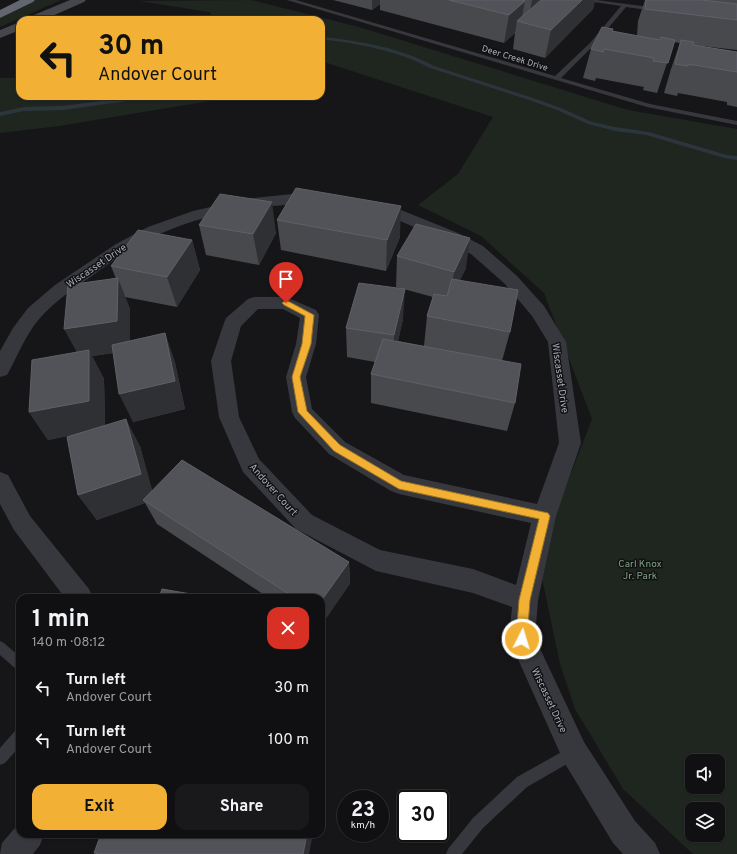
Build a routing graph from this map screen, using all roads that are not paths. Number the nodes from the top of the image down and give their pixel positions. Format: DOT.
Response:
graph roads {
  1 [pos="29,0"];
  2 [pos="80,0"];
  3 [pos="290,0"];
  4 [pos="584,0"];
  5 [pos="625,5"];
  6 [pos="661,10"];
  7 [pos="0,14"];
  8 [pos="42,16"];
  9 [pos="16,28"];
  10 [pos="0,34"];
  11 [pos="592,44"];
  12 [pos="600,45"];
  13 [pos="556,80"];
  14 [pos="737,123"];
  15 [pos="0,370"];
  16 [pos="0,482"];
  17 [pos="544,516"];
  18 [pos="77,594"];
  19 [pos="525,600"];
  20 [pos="0,647"];
  21 [pos="16,661"];
  22 [pos="16,740"];
  23 [pos="574,752"];
  24 [pos="0,758"];
  25 [pos="26,838"];
  26 [pos="13,854"];
  27 [pos="453,854"];
  28 [pos="644,854"];
  1 -- 7 [label="highway"];
  2 -- 8 [label="main road"];
  3 -- 13 [label="lane, Deer Creek Drive"];
  4 -- 5 [label="lane"];
  5 -- 6 [label="lane"];
  5 -- 11 [label="lane"];
  9 -- 10 [label="main road"];
  11 -- 12 [label="lane"];
  11 -- 13 [label="lane"];
  13 -- 14 [label="lane, Deer Creek Drive"];
  15 -- 17 [label="street, Wiscasset Drive"];
  16 -- 18 [label="street"];
  17 -- 19 [label="street, Wiscasset Drive"];
  17 -- 19 [label="street, Andover Court"];
  19 -- 23 [label="street, Wiscasset Drive"];
  20 -- 21 [label="lane"];
  22 -- 24 [label="lane"];
  23 -- 27 [label="lane"];
  23 -- 28 [label="street, Wiscasset Drive"];
  25 -- 26 [label="street"];
}
